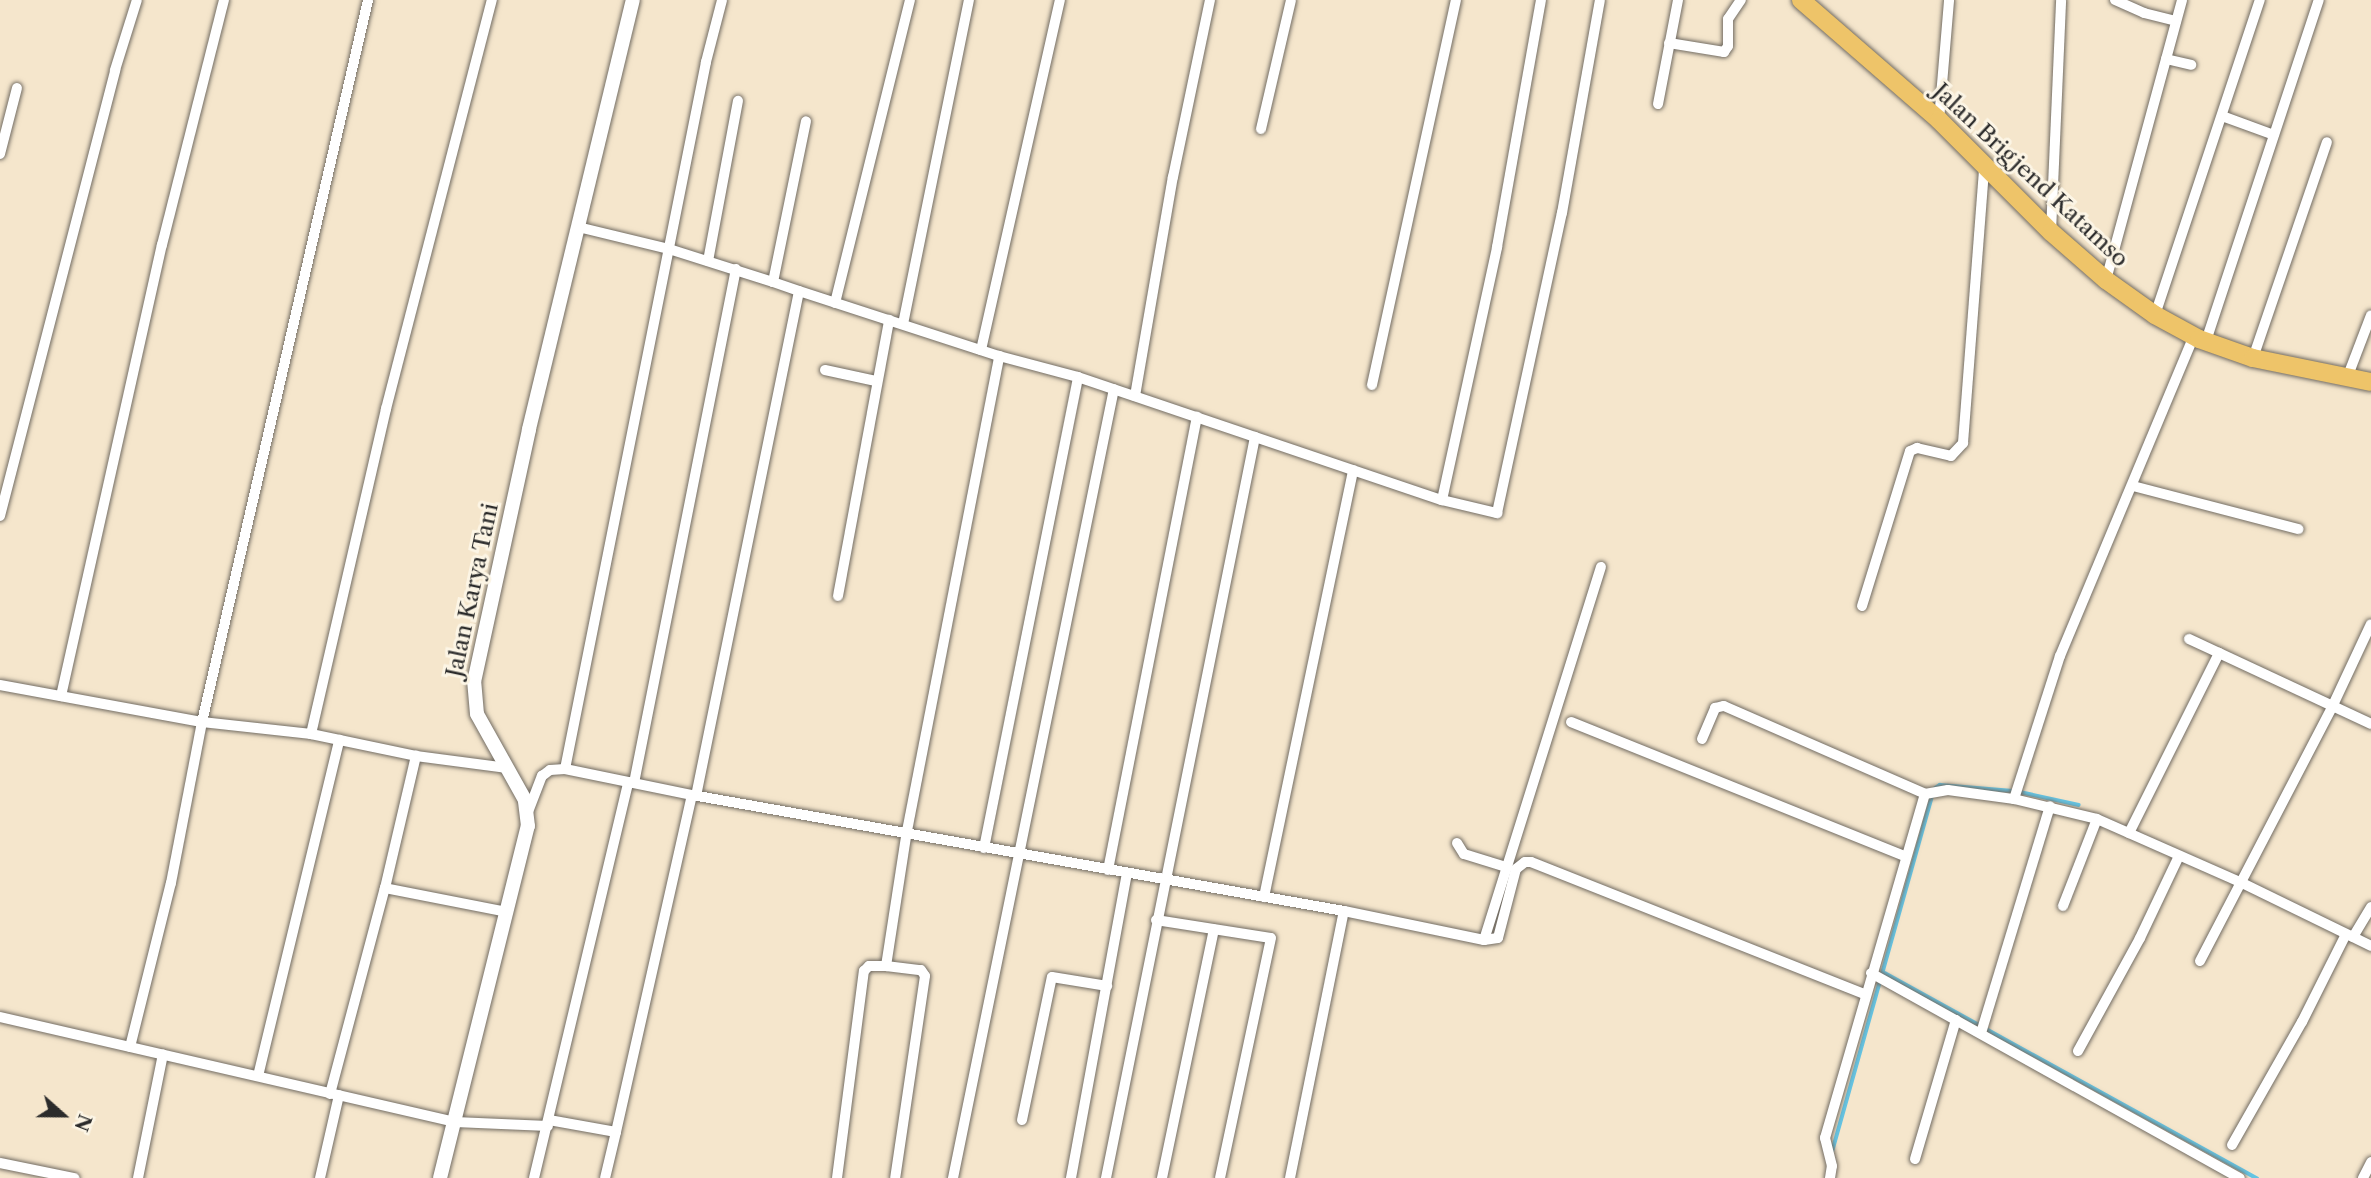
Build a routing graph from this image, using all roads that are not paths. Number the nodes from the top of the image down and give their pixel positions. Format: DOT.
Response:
graph roads {
  1 [pos="137,0"];
  2 [pos="224,0"];
  3 [pos="368,0"];
  4 [pos="492,0"];
  5 [pos="633,0"];
  6 [pos="722,0"];
  7 [pos="910,0"];
  8 [pos="970,0"];
  9 [pos="1060,0"];
  10 [pos="1210,0"];
  11 [pos="1291,0"];
  12 [pos="1456,0"];
  13 [pos="1541,0"];
  14 [pos="1601,0"];
  15 [pos="1678,0"];
  16 [pos="1741,0"];
  17 [pos="1801,0"];
  18 [pos="1949,0"];
  19 [pos="2061,0"];
  20 [pos="2115,0"];
  21 [pos="2182,0"];
  22 [pos="2260,0"];
  23 [pos="2319,0"];
  24 [pos="2176,21"];
  25 [pos="1668,43"];
  26 [pos="2166,59"];
  27 [pos="2191,65"];
  28 [pos="17,88"];
  29 [pos="738,101"];
  30 [pos="1658,104"];
  31 [pos="2222,116"];
  32 [pos="1939,120"];
  33 [pos="806,121"];
  34 [pos="1261,130"];
  35 [pos="2274,135"];
  36 [pos="2327,142"];
  37 [pos="0,154"];
  38 [pos="1984,167"];
  39 [pos="578,227"];
  40 [pos="2051,232"];
  41 [pos="669,249"];
  42 [pos="708,261"];
  43 [pos="736,270"];
  44 [pos="2106,280"];
  45 [pos="773,282"];
  46 [pos="799,290"];
  47 [pos="835,303"];
  48 [pos="2155,315"];
  49 [pos="2371,315"];
  50 [pos="889,320"];
  51 [pos="903,324"];
  52 [pos="2200,339"];
  53 [pos="981,350"];
  54 [pos="999,356"];
  55 [pos="2253,358"];
  56 [pos="825,370"];
  57 [pos="1078,377"];
  58 [pos="2347,378"];
  59 [pos="876,381"];
  60 [pos="2371,382"];
  61 [pos="1372,385"];
  62 [pos="1114,389"];
  63 [pos="1135,397"];
  64 [pos="1197,417"];
  65 [pos="1255,437"];
  66 [pos="1353,470"];
  67 [pos="2133,486"];
  68 [pos="1442,500"];
  69 [pos="0,516"];
  70 [pos="2298,529"];
  71 [pos="1601,567"];
  72 [pos="838,596"];
  73 [pos="1862,606"];
  74 [pos="2371,624"];
  75 [pos="2189,639"];
  76 [pos="2219,653"];
  77 [pos="0,685"];
  78 [pos="61,696"];
  79 [pos="2333,705"];
  80 [pos="202,722"];
  81 [pos="1572,722"];
  82 [pos="2371,724"];
  83 [pos="311,734"];
  84 [pos="1702,739"];
  85 [pos="339,740"];
  86 [pos="416,755"];
  87 [pos="508,768"];
  88 [pos="565,769"];
  89 [pos="631,782"];
  90 [pos="1925,793"];
  91 [pos="2016,793"];
  92 [pos="694,795"];
  93 [pos="2050,806"];
  94 [pos="528,812"];
  95 [pos="2096,819"];
  96 [pos="907,831"];
  97 [pos="2129,833"];
  98 [pos="1457,844"];
  99 [pos="984,848"];
  100 [pos="1019,855"];
  101 [pos="2179,856"];
  102 [pos="1906,857"];
  103 [pos="1506,867"];
  104 [pos="1108,870"];
  105 [pos="1127,873"];
  106 [pos="1164,880"];
  107 [pos="2242,883"];
  108 [pos="385,888"];
  109 [pos="1265,897"];
  110 [pos="2063,906"];
  111 [pos="2371,907"];
  112 [pos="1344,911"];
  113 [pos="507,912"];
  114 [pos="1156,920"];
  115 [pos="1214,929"];
  116 [pos="2349,935"];
  117 [pos="1484,940"];
  118 [pos="2371,946"];
  119 [pos="2200,961"];
  120 [pos="886,966"];
  121 [pos="1871,973"];
  122 [pos="1107,986"];
  123 [pos="1864,994"];
  124 [pos="0,1017"];
  125 [pos="1956,1020"];
  126 [pos="1981,1033"];
  127 [pos="130,1047"];
  128 [pos="2078,1051"];
  129 [pos="163,1054"];
  130 [pos="258,1076"];
  131 [pos="334,1095"];
  132 [pos="1022,1120"];
  133 [pos="455,1122"];
  134 [pos="548,1123"];
  135 [pos="616,1132"];
  136 [pos="2232,1145"];
  137 [pos="1915,1159"];
  138 [pos="2371,1162"];
  139 [pos="0,1163"];
  140 [pos="74,1178"];
  141 [pos="138,1178"];
  142 [pos="320,1178"];
  143 [pos="440,1178"];
  144 [pos="534,1178"];
  145 [pos="605,1178"];
  146 [pos="837,1178"];
  147 [pos="895,1178"];
  148 [pos="953,1178"];
  149 [pos="1071,1178"];
  150 [pos="1106,1178"];
  151 [pos="1162,1178"];
  152 [pos="1220,1178"];
  153 [pos="1290,1178"];
  154 [pos="1830,1178"];
  155 [pos="2240,1178"];
  156 [pos="2362,1178"];
  1 -- 69 [label="street"];
  2 -- 78 [label="street"];
  3 -- 80 [label="street"];
  4 -- 83 [label="street"];
  5 -- 39 [label="street, Jalan Karya Tani"];
  6 -- 41 [label="street"];
  7 -- 47 [label="street"];
  8 -- 51 [label="street"];
  9 -- 53 [label="street"];
  10 -- 63 [label="street"];
  11 -- 34 [label="street"];
  12 -- 61 [label="street"];
  13 -- 68 [label="street"];
  14 -- 68 [label="street"];
  15 -- 25 [label="street"];
  16 -- 25 [label="street"];
  17 -- 32 [label="highway, Jalan Brigjend Katamso"];
  18 -- 32 [label="street"];
  19 -- 40 [label="street"];
  20 -- 24 [label="street"];
  21 -- 24 [label="street"];
  22 -- 31 [label="street"];
  23 -- 35 [label="street"];
  24 -- 26 [label="street"];
  25 -- 30 [label="street"];
  26 -- 27 [label="street"];
  26 -- 44 [label="street"];
  28 -- 37 [label="street"];
  29 -- 42 [label="street"];
  31 -- 35 [label="street"];
  31 -- 48 [label="street"];
  32 -- 38 [label="highway, Jalan Brigjend Katamso"];
  33 -- 45 [label="street"];
  35 -- 52 [label="street"];
  36 -- 55 [label="street"];
  38 -- 40 [label="highway, Jalan Brigjend Katamso"];
  38 -- 73 [label="street"];
  39 -- 41 [label="street"];
  39 -- 87 [label="street, Jalan Karya Tani"];
  40 -- 44 [label="highway, Jalan Brigjend Katamso"];
  41 -- 42 [label="street"];
  41 -- 88 [label="street"];
  42 -- 43 [label="street"];
  43 -- 45 [label="street"];
  43 -- 89 [label="street"];
  44 -- 48 [label="highway, Jalan Brigjend Katamso"];
  45 -- 46 [label="street"];
  46 -- 47 [label="street"];
  46 -- 92 [label="street"];
  47 -- 50 [label="street"];
  48 -- 52 [label="highway, Jalan Brigjend Katamso"];
  49 -- 58 [label="street"];
  50 -- 51 [label="street"];
  50 -- 59 [label="street"];
  51 -- 53 [label="street"];
  52 -- 55 [label="highway, Jalan Brigjend Katamso"];
  52 -- 67 [label="street"];
  53 -- 54 [label="street"];
  54 -- 57 [label="street"];
  54 -- 96 [label="street"];
  55 -- 58 [label="highway, Jalan Brigjend Katamso"];
  56 -- 59 [label="street"];
  57 -- 62 [label="street"];
  57 -- 99 [label="street"];
  58 -- 60 [label="highway, Jalan Brigjend Katamso"];
  59 -- 72 [label="street"];
  62 -- 63 [label="street"];
  62 -- 100 [label="street"];
  63 -- 64 [label="street"];
  64 -- 65 [label="street"];
  64 -- 104 [label="street"];
  65 -- 66 [label="street"];
  65 -- 106 [label="street"];
  66 -- 68 [label="street"];
  66 -- 109 [label="street"];
  67 -- 70 [label="street"];
  67 -- 91 [label="street"];
  71 -- 103 [label="street"];
  74 -- 79 [label="street"];
  75 -- 76 [label="street"];
  76 -- 79 [label="street"];
  76 -- 97 [label="street"];
  77 -- 78 [label="street"];
  78 -- 80 [label="street"];
  79 -- 82 [label="street"];
  79 -- 107 [label="street"];
  80 -- 83 [label="street"];
  80 -- 127 [label="street"];
  81 -- 102 [label="street"];
  83 -- 85 [label="street"];
  84 -- 90 [label="street"];
  85 -- 86 [label="street"];
  85 -- 130 [label="street"];
  86 -- 87 [label="street"];
  86 -- 108 [label="street"];
  87 -- 94 [label="street, Jalan Karya Tani"];
  88 -- 89 [label="street"];
  88 -- 94 [label="street"];
  89 -- 92 [label="street"];
  89 -- 134 [label="street"];
  90 -- 91 [label="street"];
  90 -- 102 [label="street"];
  91 -- 93 [label="street"];
  92 -- 96 [label="street"];
  92 -- 135 [label="street"];
  93 -- 95 [label="street"];
  93 -- 126 [label="street"];
  94 -- 113 [label="street, Jalan Karya Tani"];
  95 -- 97 [label="street"];
  95 -- 110 [label="street"];
  96 -- 99 [label="street"];
  96 -- 120 [label="street"];
  97 -- 101 [label="street"];
  98 -- 103 [label="street"];
  99 -- 100 [label="street"];
  100 -- 104 [label="street"];
  100 -- 148 [label="street"];
  101 -- 107 [label="street"];
  101 -- 128 [label="street"];
  102 -- 121 [label="street"];
  103 -- 117 [label="street"];
  104 -- 105 [label="street"];
  105 -- 106 [label="street"];
  105 -- 122 [label="street"];
  106 -- 109 [label="street"];
  106 -- 114 [label="street"];
  107 -- 116 [label="street"];
  107 -- 119 [label="street"];
  108 -- 113 [label="street"];
  108 -- 131 [label="street"];
  109 -- 112 [label="street"];
  111 -- 116 [label="street"];
  112 -- 117 [label="street"];
  112 -- 153 [label="street"];
  113 -- 133 [label="street, Jalan Karya Tani"];
  114 -- 115 [label="street"];
  114 -- 150 [label="street"];
  115 -- 151 [label="street"];
  115 -- 152 [label="street"];
  116 -- 118 [label="street"];
  116 -- 136 [label="street"];
  117 -- 123 [label="street"];
  120 -- 146 [label="street"];
  120 -- 147 [label="street"];
  121 -- 123 [label="street"];
  121 -- 125 [label="street"];
  122 -- 132 [label="street"];
  122 -- 149 [label="street"];
  123 -- 154 [label="street"];
  124 -- 127 [label="street"];
  125 -- 126 [label="street"];
  125 -- 137 [label="street"];
  126 -- 155 [label="street"];
  127 -- 129 [label="street"];
  129 -- 130 [label="street"];
  129 -- 141 [label="street"];
  130 -- 131 [label="street"];
  131 -- 133 [label="street"];
  131 -- 142 [label="street"];
  133 -- 134 [label="street"];
  133 -- 143 [label="street, Jalan Karya Tani"];
  134 -- 135 [label="street"];
  134 -- 144 [label="street"];
  135 -- 145 [label="street"];
  138 -- 156 [label="street"];
  139 -- 140 [label="street"];
}
